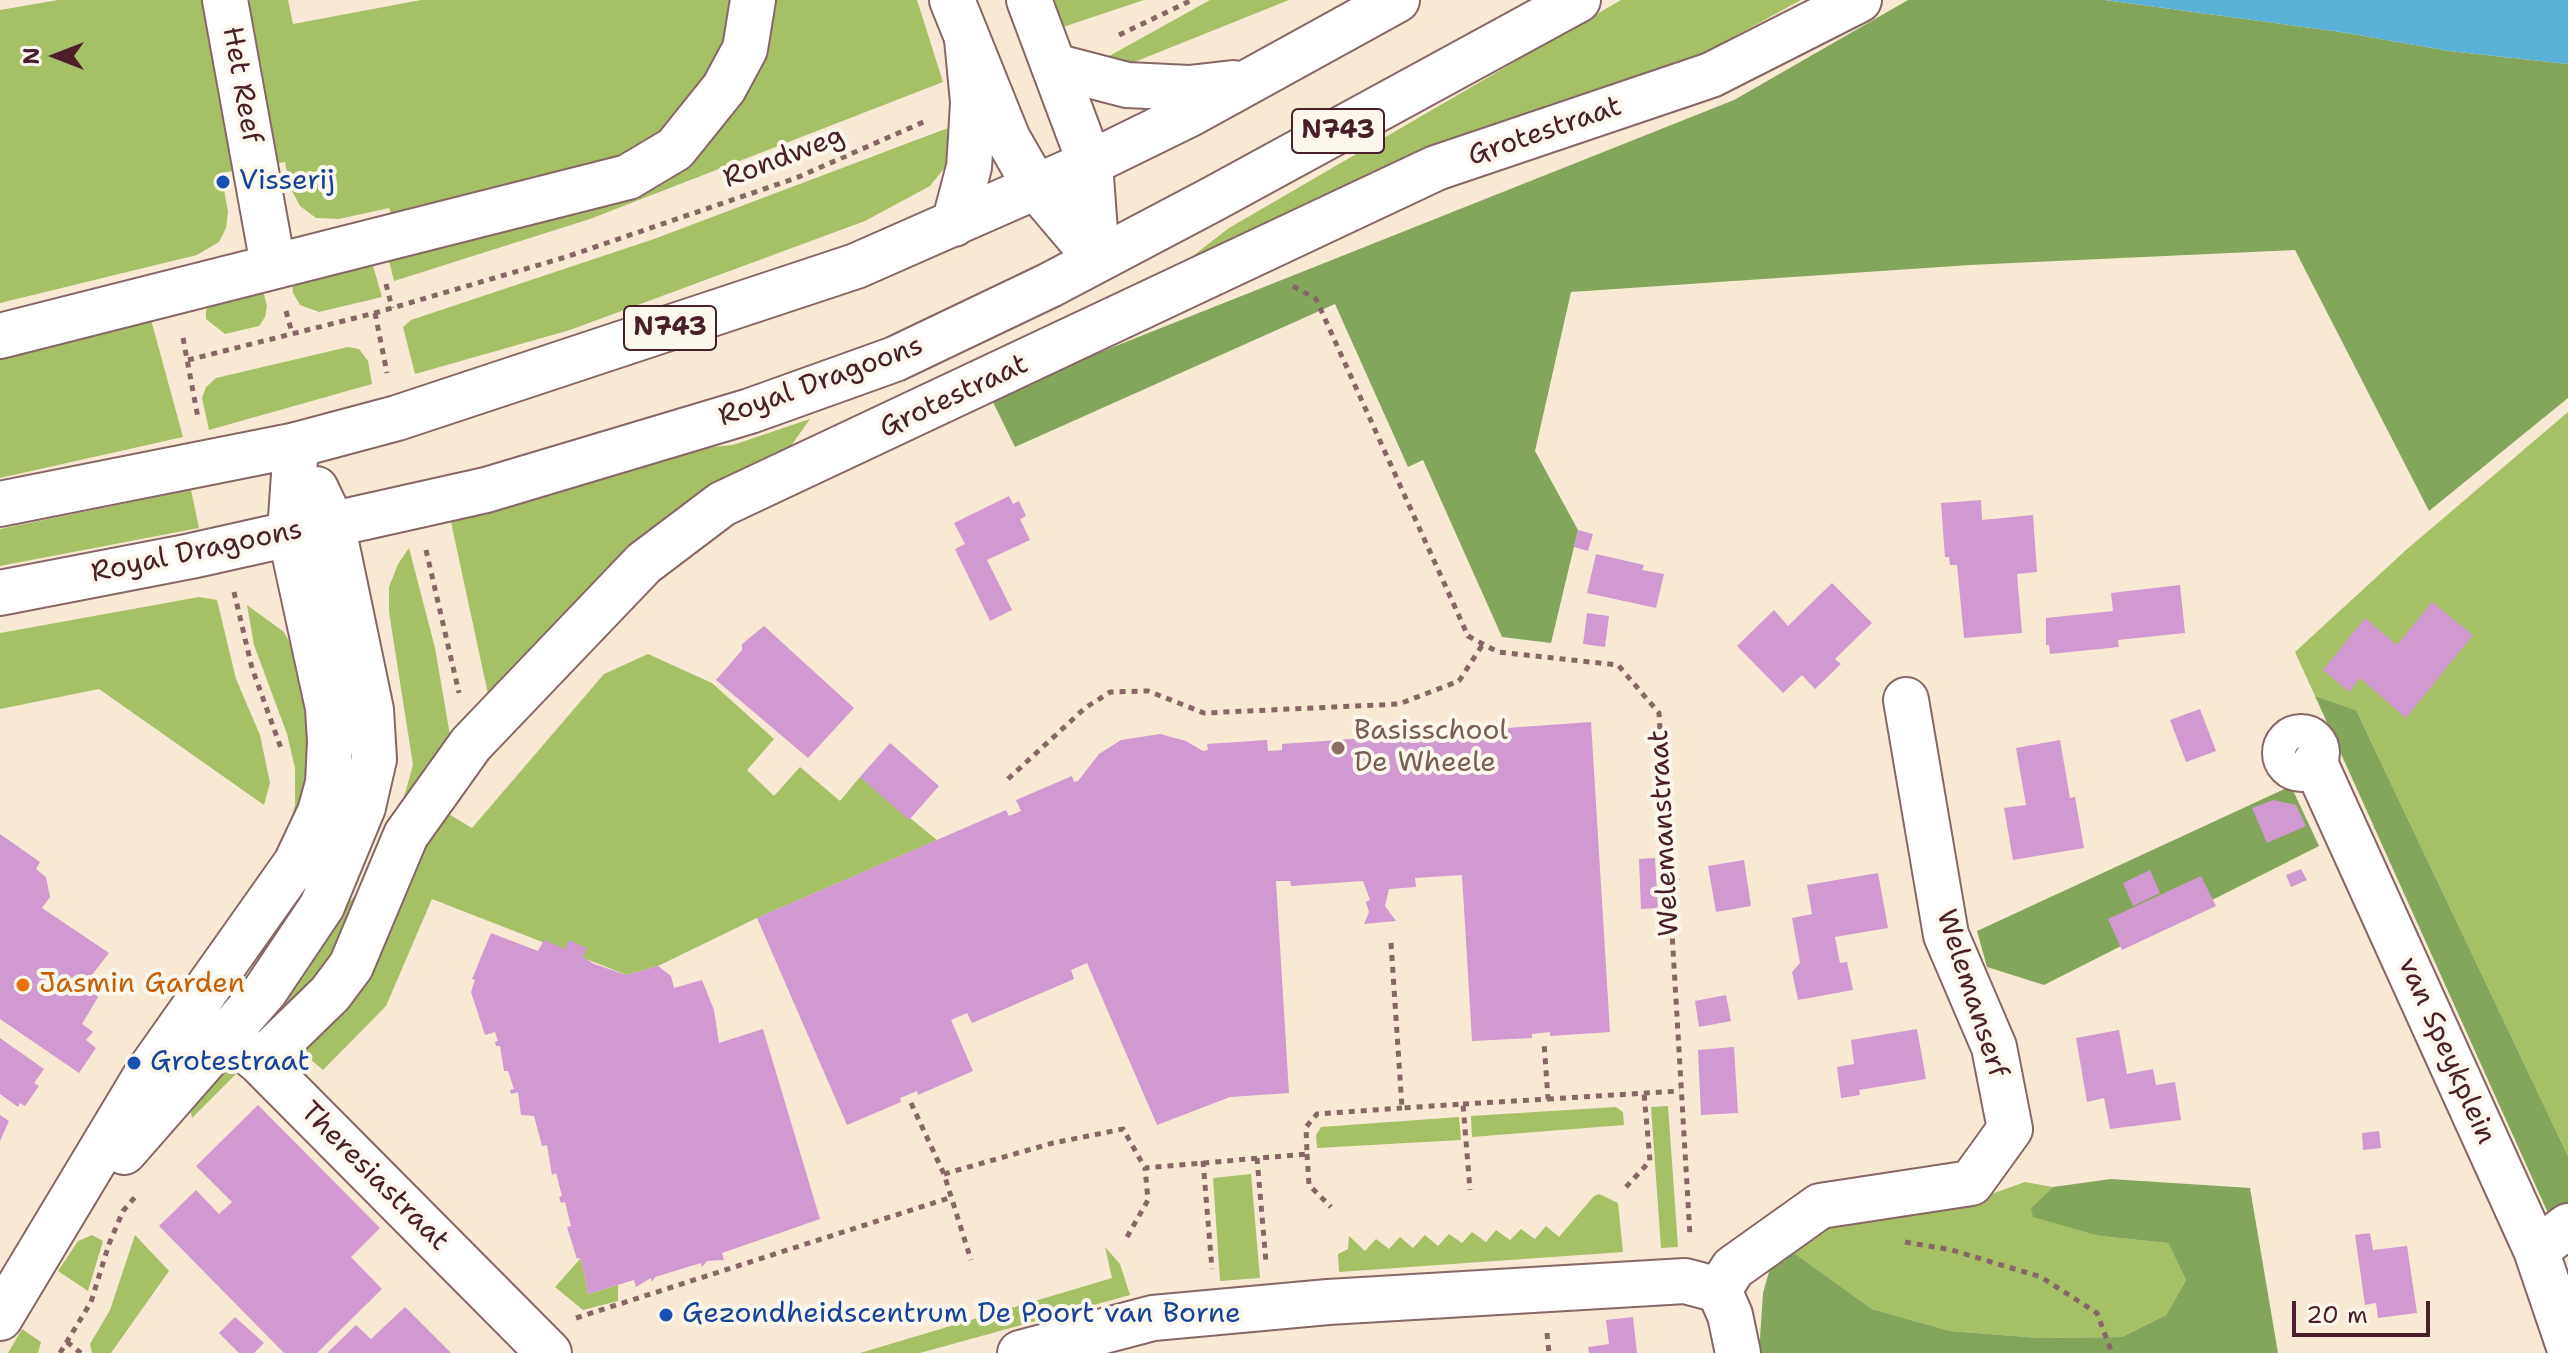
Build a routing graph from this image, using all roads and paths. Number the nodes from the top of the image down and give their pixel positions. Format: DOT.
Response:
graph roads {
  1 [pos="225,0"];
  2 [pos="753,0"];
  3 [pos="1029,0"];
  4 [pos="1192,0"];
  5 [pos="1397,0"];
  6 [pos="1578,0"];
  7 [pos="1859,0"];
  8 [pos="960,19"];
  9 [pos="1054,66"];
  10 [pos="1251,81"];
  11 [pos="973,102"];
  12 [pos="1090,163"];
  13 [pos="1035,186"];
  14 [pos="954,224"];
  15 [pos="1257,253"];
  16 [pos="1097,259"];
  17 [pos="273,265"];
  18 [pos="0,336"];
  19 [pos="188,360"];
  20 [pos="296,445"];
  21 [pos="0,504"];
  22 [pos="332,523"];
  23 [pos="290,533"];
  24 [pos="0,593"];
  25 [pos="1483,644"];
  26 [pos="252,668"];
  27 [pos="1906,700"];
  28 [pos="285,759"];
  29 [pos="2315,763"];
  30 [pos="1008,779"];
  31 [pos="1391,943"];
  32 [pos="212,951"];
  33 [pos="265,991"];
  34 [pos="192,1008"];
  35 [pos="1544,1042"];
  36 [pos="244,1049"];
  37 [pos="1680,1091"];
  38 [pos="1644,1093"];
  39 [pos="1548,1099"];
  40 [pos="911,1103"];
  41 [pos="1463,1104"];
  42 [pos="1402,1108"];
  43 [pos="1307,1154"];
  44 [pos="1257,1158"];
  45 [pos="1203,1161"];
  46 [pos="1145,1168"];
  47 [pos="944,1174"];
  48 [pos="1626,1187"];
  49 [pos="142,1189"];
  50 [pos="1470,1190"];
  51 [pos="952,1197"];
  52 [pos="1331,1207"];
  53 [pos="53,1232"];
  54 [pos="1127,1237"];
  55 [pos="2552,1238"];
  56 [pos="1895,1240"];
  57 [pos="971,1260"];
  58 [pos="1212,1271"];
  59 [pos="1702,1286"];
  60 [pos="1246,1309"];
  61 [pos="0,1318"];
  62 [pos="556,1338"];
  63 [pos="67,1342"];
  64 [pos="2568,1344"];
  65 [pos="60,1353"];
  66 [pos="81,1353"];
  67 [pos="1020,1353"];
  68 [pos="1738,1353"];
  69 [pos="2112,1353"];
  1 -- 17 [label="street, Het Reef"];
  2 -- 17 [label="street"];
  3 -- 9 [label="street"];
  4 -- 9 [label="path"];
  5 -- 10 [label="street, N743"];
  6 -- 16 [label="street, Royal Dragoons / N743"];
  7 -- 15 [label="street, Grotestraat"];
  8 -- 11 [label="street"];
  8 -- 13 [label="street"];
  9 -- 10 [label="street"];
  9 -- 12 [label="street"];
  10 -- 12 [label="street, N743"];
  11 -- 14 [label="street"];
  11 -- 19 [label="path, Rondweg"];
  12 -- 13 [label="street, N743"];
  12 -- 16 [label="street"];
  13 -- 14 [label="street, N743"];
  13 -- 16 [label="street"];
  14 -- 20 [label="street, N743"];
  15 -- 25 [label="path"];
  15 -- 36 [label="street, Grotestraat"];
  16 -- 22 [label="street, Royal Dragoons / N743"];
  17 -- 18 [label="street"];
  20 -- 21 [label="street, N743"];
  20 -- 22 [label="street, Grotestraat"];
  20 -- 23 [label="street, Grotestraat"];
  22 -- 23 [label="street, Royal Dragoons / N743"];
  22 -- 33 [label="street, Grotestraat"];
  23 -- 24 [label="street, Royal Dragoons / N743"];
  23 -- 32 [label="street, Grotestraat"];
  25 -- 30 [label="path"];
  25 -- 37 [label="path, Welemanstraat"];
  26 -- 28 [label="path"];
  27 -- 59 [label="street, Welemanserf"];
  29 -- 55 [label="street, van Speykplein"];
  31 -- 42 [label="path"];
  32 -- 33 [label="street"];
  32 -- 34 [label="street, Grotestraat"];
  33 -- 36 [label="street, Grotestraat"];
  34 -- 36 [label="street, Theresiastraat"];
  34 -- 53 [label="street, Grotestraat"];
  35 -- 39 [label="path"];
  36 -- 53 [label="street, Grotestraat"];
  36 -- 62 [label="street, Theresiastraat"];
  37 -- 38 [label="path"];
  37 -- 59 [label="path, Welemanstraat"];
  38 -- 39 [label="path"];
  38 -- 48 [label="path"];
  39 -- 41 [label="path"];
  40 -- 47 [label="path"];
  41 -- 42 [label="path"];
  41 -- 50 [label="path"];
  42 -- 43 [label="path"];
  43 -- 44 [label="path"];
  43 -- 52 [label="path"];
  44 -- 45 [label="path"];
  44 -- 60 [label="path"];
  45 -- 46 [label="path"];
  45 -- 58 [label="path"];
  46 -- 47 [label="path"];
  46 -- 54 [label="path"];
  47 -- 51 [label="path"];
  49 -- 63 [label="path"];
  51 -- 57 [label="path"];
  51 -- 62 [label="path"];
  53 -- 61 [label="street, Grotestraat"];
  55 -- 64 [label="street, van Speykplein"];
  56 -- 69 [label="path"];
  59 -- 60 [label="street"];
  59 -- 68 [label="street"];
  60 -- 67 [label="street"];
  63 -- 65 [label="path"];
  63 -- 66 [label="path"];
}
